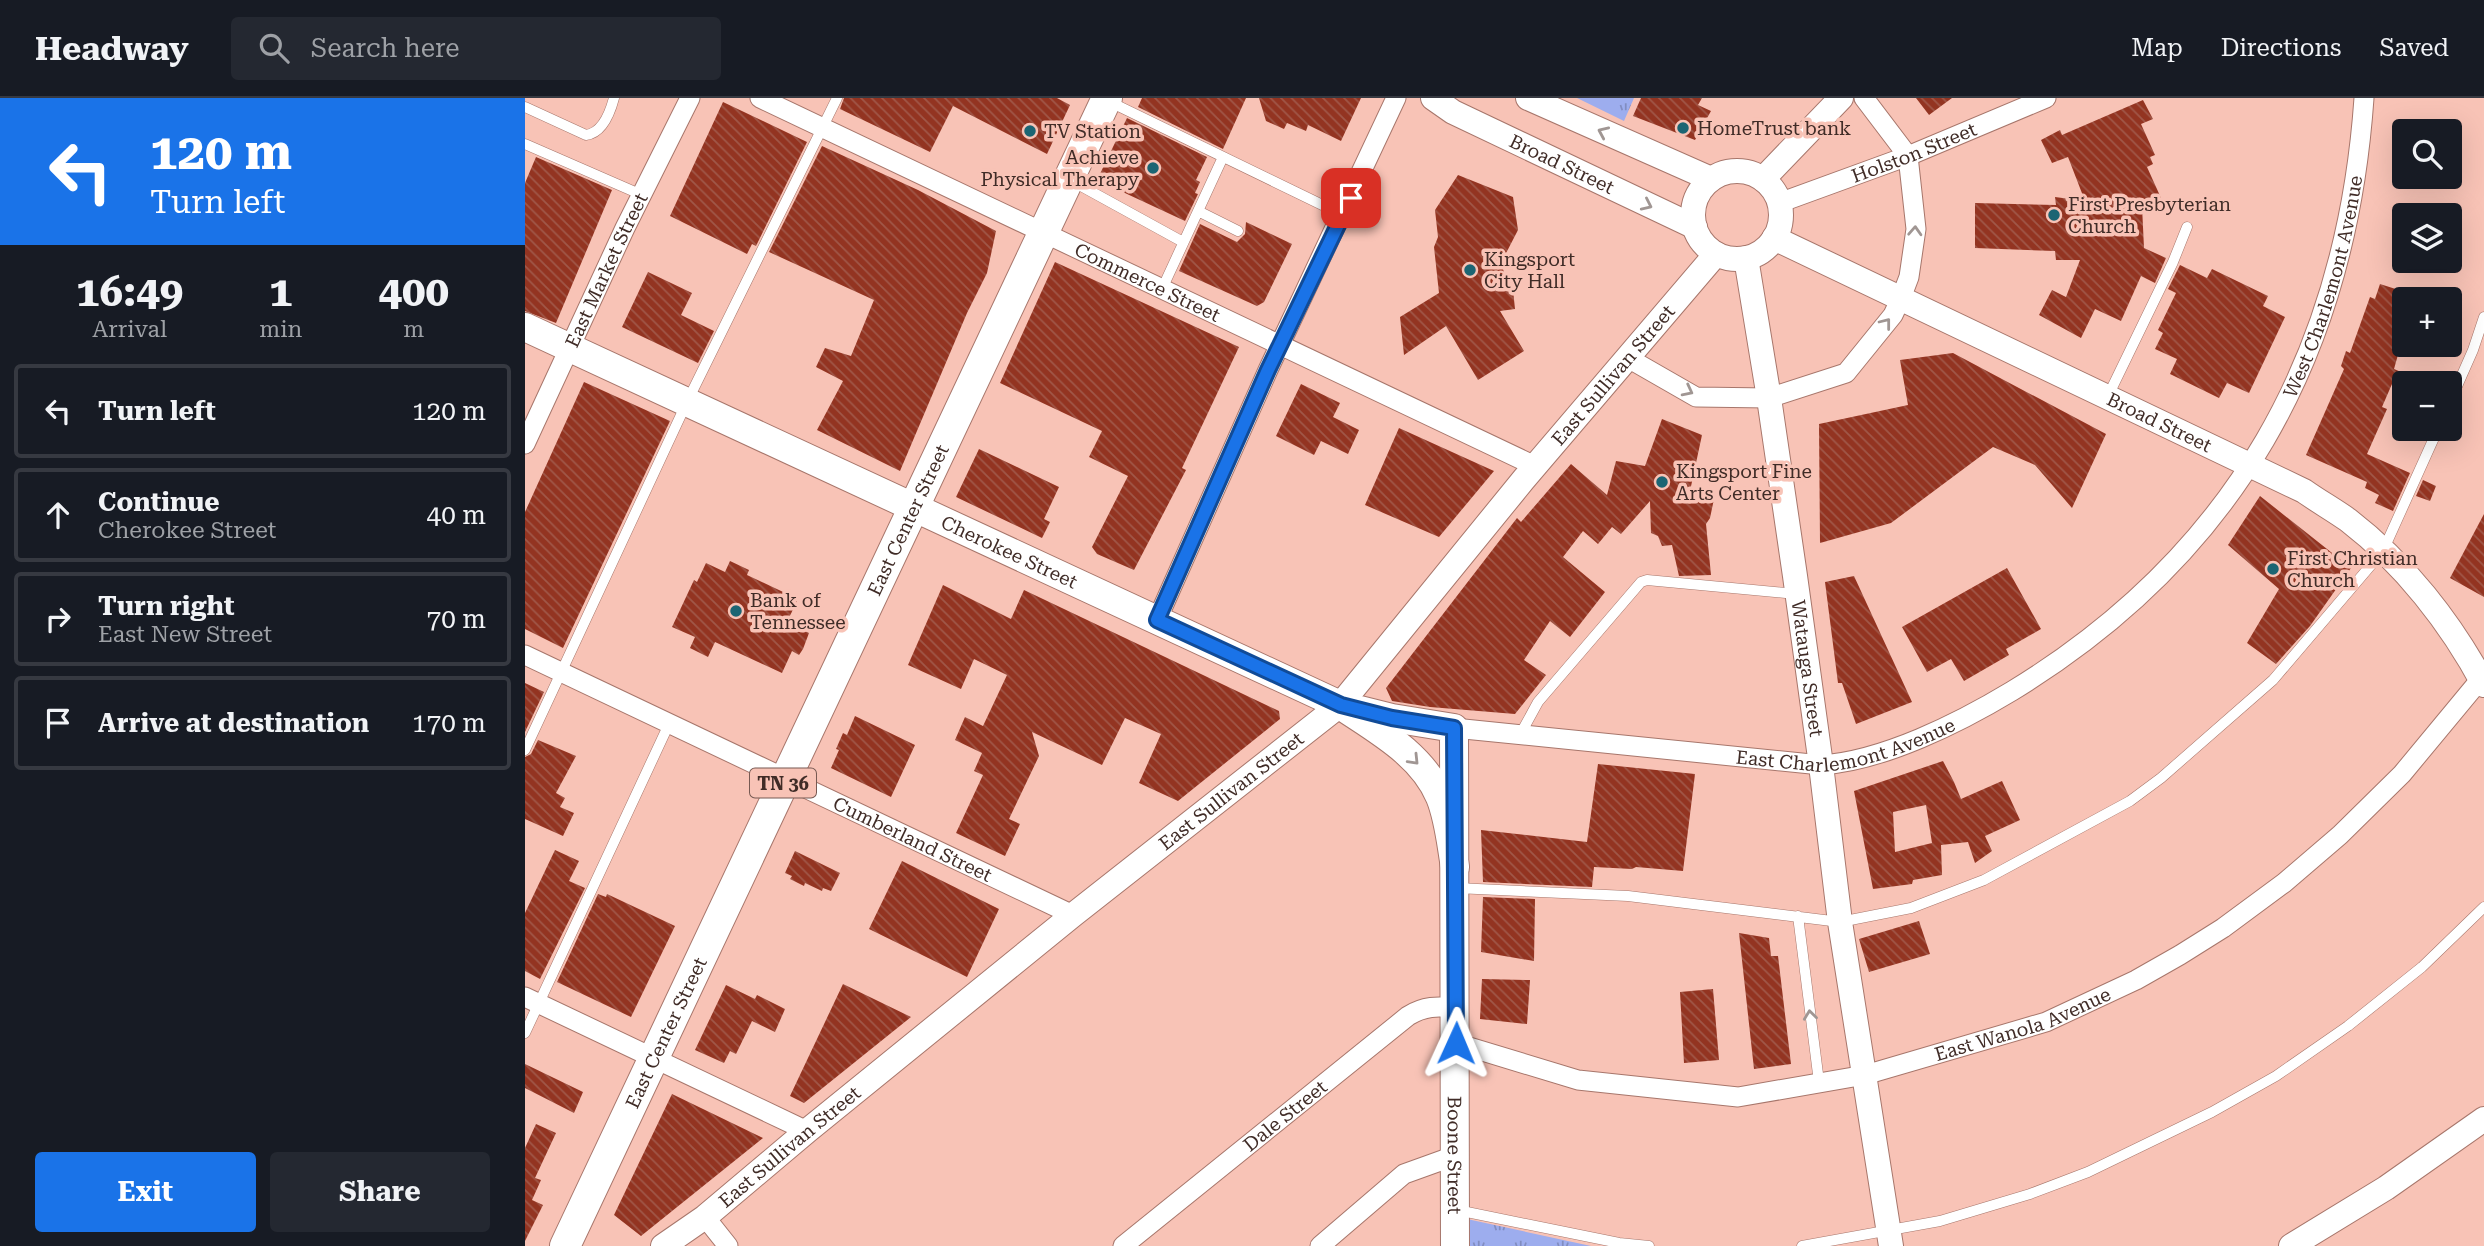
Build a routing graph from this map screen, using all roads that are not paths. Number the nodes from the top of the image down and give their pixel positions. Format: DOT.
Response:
graph roads {
  1 [pos="614,98"];
  2 [pos="690,98"];
  3 [pos="760,98"];
  4 [pos="837,98"];
  5 [pos="1396,98"];
  6 [pos="1433,98"];
  7 [pos="1528,98"];
  8 [pos="1841,98"];
  9 [pos="1864,98"];
  10 [pos="2046,98"];
  11 [pos="2364,98"];
  12 [pos="1104,99"];
  13 [pos="525,107"];
  14 [pos="822,128"];
  15 [pos="525,144"];
  16 [pos="1908,156"];
  17 [pos="1223,157"];
  18 [pos="1068,179"];
  19 [pos="1711,179"];
  20 [pos="1763,179"];
  21 [pos="642,195"];
  22 [pos="1779,202"];
  23 [pos="1198,211"];
  24 [pos="1343,215"];
  25 [pos="1695,227"];
  26 [pos="2187,227"];
  27 [pos="1238,231"];
  28 [pos="1043,232"];
  29 [pos="1774,238"];
  30 [pos="1184,242"];
  31 [pos="1716,254"];
  32 [pos="1746,258"];
  33 [pos="1162,289"];
  34 [pos="1901,298"];
  35 [pos="2484,317"];
  36 [pos="525,327"];
  37 [pos="1281,345"];
  38 [pos="569,348"];
  39 [pos="1628,358"];
  40 [pos="2462,375"];
  41 [pos="2108,396"];
  42 [pos="1769,398"];
  43 [pos="687,402"];
  44 [pos="2433,441"];
  45 [pos="525,444"];
  46 [pos="2251,464"];
  47 [pos="1535,466"];
  48 [pos="913,507"];
  49 [pos="2383,551"];
  50 [pos="1797,594"];
  51 [pos="1157,620"];
  52 [pos="525,655"];
  53 [pos="562,673"];
  54 [pos="2483,680"];
  55 [pos="1341,705"];
  56 [pos="669,724"];
  57 [pos="1454,728"];
  58 [pos="1521,733"];
  59 [pos="525,750"];
  60 [pos="1821,765"];
  61 [pos="785,779"];
  62 [pos="1455,878"];
  63 [pos="2484,907"];
  64 [pos="1073,915"];
  65 [pos="1798,916"];
  66 [pos="1840,922"];
  67 [pos="532,1000"];
  68 [pos="1456,1008"];
  69 [pos="525,1033"];
  70 [pos="1456,1043"];
  71 [pos="653,1058"];
  72 [pos="1865,1074"];
  73 [pos="1819,1082"];
  74 [pos="2484,1119"];
  75 [pos="807,1130"];
  76 [pos="1454,1156"];
  77 [pos="1454,1210"];
  78 [pos="705,1217"];
  79 [pos="1890,1238"];
  80 [pos="1619,1244"];
  81 [pos="565,1246"];
  82 [pos="663,1246"];
  83 [pos="728,1246"];
  84 [pos="1123,1246"];
  85 [pos="1320,1246"];
  86 [pos="1455,1246"];
  87 [pos="1649,1246"];
  88 [pos="1801,1246"];
  89 [pos="2291,1246"];
  1 -- 13 [label="lane"];
  2 -- 21 [label="street, East Market Street"];
  3 -- 14 [label="street, Commerce Street"];
  4 -- 14 [label="lane"];
  5 -- 24 [label="street"];
  6 -- 25 [label="street, Broad Street, one-way"];
  19 -- 7 [label="street, one-way"];
  8 -- 20 [label="street"];
  9 -- 16 [label="street"];
  10 -- 16 [label="street, Holston Street"];
  11 -- 46 [label="street, West Charlemont Avenue"];
  12 -- 17 [label="lane"];
  12 -- 18 [label="main road, East Center Street / TN 36"];
  14 -- 28 [label="street, Commerce Street"];
  14 -- 43 [label="lane"];
  15 -- 21 [label="lane"];
  16 -- 22 [label="street, Holston Street"];
  34 -- 16 [label="street, one-way"];
  17 -- 23 [label="lane"];
  17 -- 24 [label="lane"];
  18 -- 28 [label="main road, East Center Street / TN 36"];
  18 -- 30 [label="lane"];
  19 -- 20 [label="street"];
  19 -- 25 [label="street"];
  20 -- 22 [label="street"];
  21 -- 38 [label="street, East Market Street"];
  22 -- 29 [label="street"];
  23 -- 27 [label="lane"];
  23 -- 30 [label="lane"];
  24 -- 37 [label="street"];
  25 -- 31 [label="street"];
  26 -- 41 [label="lane"];
  28 -- 33 [label="street, Commerce Street"];
  28 -- 48 [label="main road, East Center Street / TN 36"];
  29 -- 32 [label="street"];
  29 -- 34 [label="street, Broad Street"];
  30 -- 33 [label="lane"];
  31 -- 32 [label="street"];
  31 -- 39 [label="street, East Sullivan Street"];
  32 -- 42 [label="street, Watauga Street"];
  33 -- 37 [label="street, Commerce Street"];
  34 -- 41 [label="street, Broad Street"];
  42 -- 34 [label="street, one-way"];
  35 -- 40 [label="lane"];
  36 -- 38 [label="main road, Cherokee Street"];
  37 -- 47 [label="street, Commerce Street"];
  37 -- 51 [label="street"];
  38 -- 43 [label="main road, Cherokee Street"];
  38 -- 45 [label="street, East Market Street"];
  39 -- 42 [label="street, one-way"];
  39 -- 47 [label="street, East Sullivan Street"];
  41 -- 46 [label="street, Broad Street"];
  42 -- 50 [label="street, Watauga Street"];
  43 -- 48 [label="main road, Cherokee Street"];
  43 -- 53 [label="lane"];
  44 -- 49 [label="lane"];
  46 -- 49 [label="street, Broad Street"];
  46 -- 60 [label="street, East Charlemont Avenue"];
  47 -- 55 [label="street, East Sullivan Street"];
  48 -- 51 [label="main road, Cherokee Street"];
  48 -- 61 [label="main road, East Center Street / TN 36"];
  49 -- 54 [label="street, Broad Street"];
  49 -- 66 [label="lane"];
  50 -- 58 [label="lane"];
  50 -- 60 [label="street, Watauga Street"];
  51 -- 55 [label="main road, Cherokee Street"];
  52 -- 53 [label="street, Cumberland Street"];
  53 -- 56 [label="street, Cumberland Street"];
  53 -- 59 [label="lane"];
  54 -- 72 [label="street, East Wanola Avenue"];
  55 -- 57 [label="main road, East Charlemont Avenue"];
  55 -- 62 [label="main road, one-way"];
  55 -- 64 [label="street, East Sullivan Street"];
  56 -- 61 [label="street, Cumberland Street"];
  56 -- 67 [label="lane"];
  57 -- 58 [label="street, East Charlemont Avenue"];
  57 -- 62 [label="main road, Boone Street"];
  58 -- 60 [label="street, East Charlemont Avenue"];
  60 -- 66 [label="street, Watauga Street"];
  61 -- 64 [label="street, Cumberland Street"];
  61 -- 71 [label="main road, East Center Street / TN 36"];
  62 -- 65 [label="lane"];
  62 -- 68 [label="main road, Boone Street"];
  63 -- 79 [label="lane"];
  64 -- 75 [label="street, East Sullivan Street"];
  65 -- 66 [label="lane"];
  73 -- 65 [label="lane, one-way"];
  66 -- 72 [label="street, Watauga Street"];
  67 -- 69 [label="lane"];
  67 -- 71 [label="street"];
  68 -- 70 [label="main road, Boone Street"];
  68 -- 84 [label="street, Dale Street"];
  70 -- 73 [label="street, East Wanola Avenue"];
  70 -- 76 [label="main road, Boone Street"];
  71 -- 75 [label="street"];
  71 -- 81 [label="main road, East Center Street / TN 36"];
  72 -- 73 [label="street, East Wanola Avenue"];
  72 -- 79 [label="street, Watauga Street"];
  74 -- 89 [label="street"];
  75 -- 78 [label="street, East Sullivan Street"];
  76 -- 77 [label="main road, Boone Street"];
  76 -- 85 [label="street"];
  77 -- 80 [label="lane"];
  77 -- 86 [label="main road, Boone Street"];
  78 -- 82 [label="street, East Sullivan Street"];
  78 -- 83 [label="street"];
  79 -- 88 [label="lane"];
  80 -- 87 [label="lane"];
}
